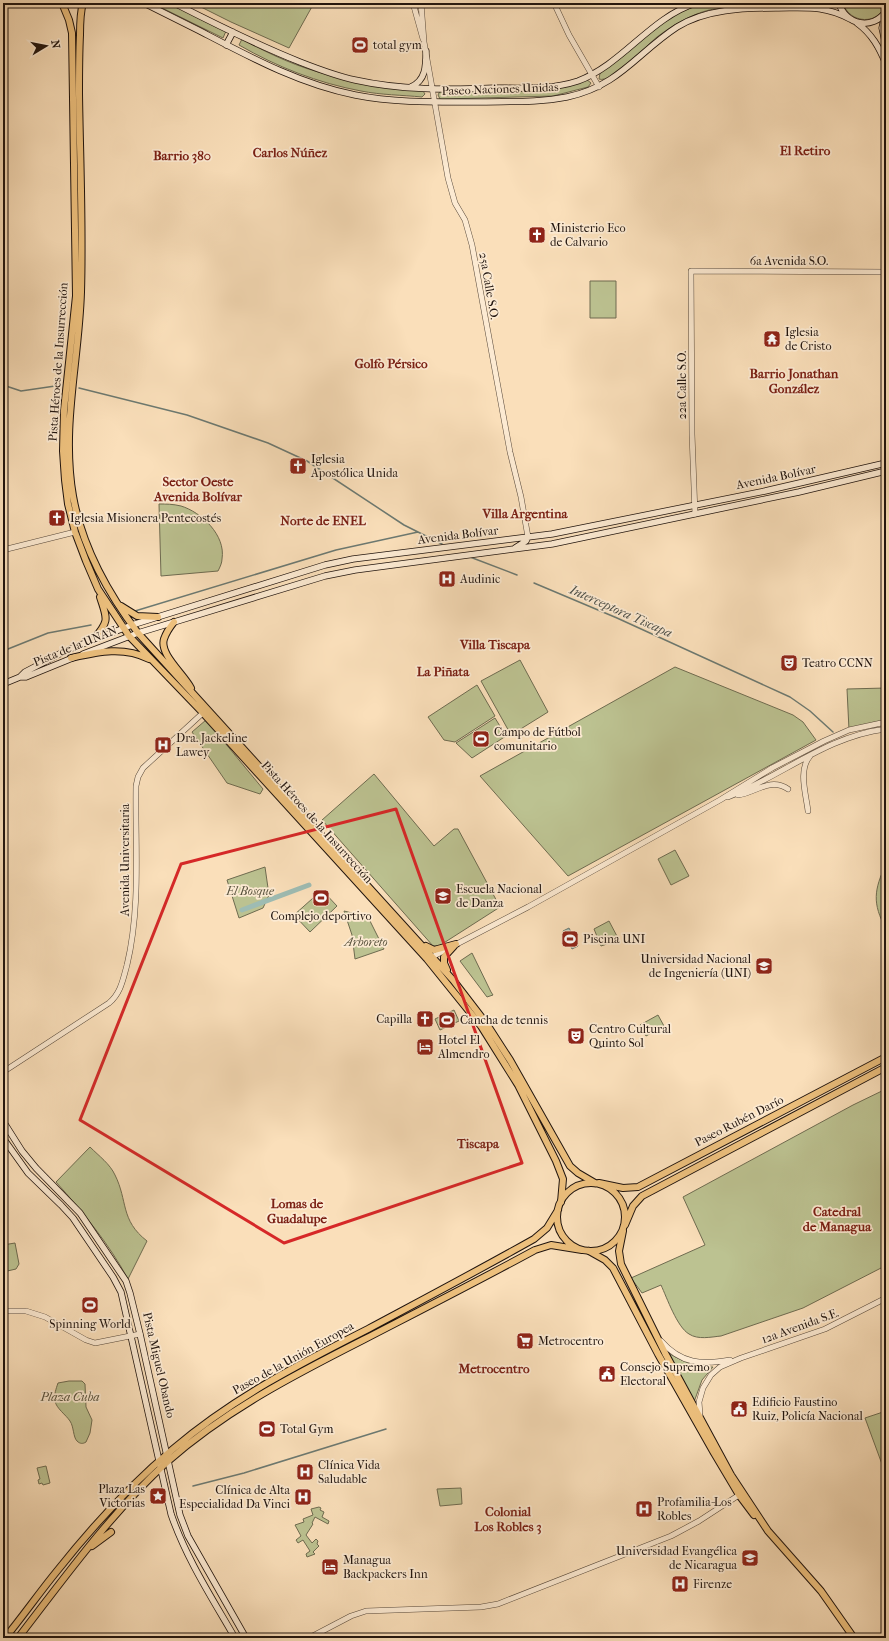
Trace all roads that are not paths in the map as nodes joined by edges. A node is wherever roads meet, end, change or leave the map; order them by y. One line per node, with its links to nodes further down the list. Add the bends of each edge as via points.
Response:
1 (62, 3): 30 (main road, Pista Héroes de la Insurrección, via 72,33 76,290 64,410 63,451 66,490)
2 (83, 3): 38 (main road, Pista Héroes de la Insurrección, via 80,16 79,72 81,293 69,417 69,453 73,496 82,530)
3 (144, 3): 15 (main road, Paseo Naciones Unidas)
4 (174, 3): 13 (main road, Paseo Naciones Unidas)
5 (414, 3): 14 (street, 25a Calle S.O.)
6 (421, 3): 14 (street, 25a Calle S.O.)
7 (554, 3): 19 (street)
8 (696, 3): 19 (main road, Paseo Naciones Unidas, via 669,16)
9 (839, 3): 11 (main road, via 844,14)
10 (885, 12): 12 (main road, via 874,22); 16 (main road, via 883,32)
11 (850, 19): 12 (main road, Paseo Naciones Unidas); 20 (main road, Paseo Naciones Unidas, via 822,8 749,8 715,12 678,27 623,72)
12 (857, 23): 18 (main road, Paseo Naciones Unidas, via 867,30 875,41)
13 (233, 32): 15 (main road); 21 (main road, Paseo Naciones Unidas, via 327,72 362,82)
14 (424, 42): 17 (street, 25a Calle S.O.)
15 (226, 45): 23 (main road, Paseo Naciones Unidas, via 318,85 369,97)
16 (886, 46)
17 (426, 51): 21 (main road, via 423,77); 22 (street, 25a Calle S.O.)
18 (886, 64)
19 (591, 74): 20 (street); 22 (main road, Paseo Naciones Unidas, via 567,84 544,87)
20 (599, 87): 23 (main road, Paseo Naciones Unidas, via 546,100)
21 (408, 88): 22 (main road, Paseo Naciones Unidas)
22 (433, 89): 23 (street, 25a Calle S.O.)
23 (435, 102): 31 (street, 25a Calle S.O., via 452,194 465,220 472,245)
24 (691, 272): 25 (street, 6a Avenida S.O.); 28 (street, 22a Calle S.O.)
25 (886, 272)
26 (886, 463): 28 (main road, Avenida Bolívar, via 765,491)
27 (886, 472): 29 (main road, Avenida Bolívar)
28 (695, 501): 29 (street, 22a Calle S.O.); 31 (main road, Avenida Bolívar, via 590,527)
29 (695, 514): 32 (main road, Avenida Bolívar)
30 (75, 532): 33 (street); 35 (main road, Pista Héroes de la Insurrección)
31 (528, 537): 32 (main road, via 530,542); 34 (main road); 36 (main road, Avenida Bolívar, via 353,559)
32 (544, 546): 34 (main road, Avenida Bolívar)
33 (3, 550)
34 (511, 550): 37 (main road, Avenida Bolívar, via 355,570)
35 (98, 589): 43 (main road, Pista Héroes de la Insurrección); 46 (main road, via 106,618)
36 (248, 589): 37 (main road, via 256,594); 39 (main road, via 245,597 233,601); 40 (main road, Avenida Bolívar)
37 (280, 590): 39 (main road, Avenida Bolívar)
38 (110, 594): 40 (main road, via 133,615); 42 (main road, Pista Héroes de la Insurrección)
39 (227, 607): 41 (main road, Avenida Bolívar)
40 (158, 617): 42 (main road, Avenida Bolívar)
41 (174, 622): 44 (main road, Avenida Bolívar); 51 (main road, via 163,640 163,646 166,655 186,679)
42 (132, 625): 43 (main road, Pista de la UNAN); 44 (main road, Pista Héroes de la Insurrección)
43 (124, 628): 45 (main road, Pista Héroes de la Insurrección); 46 (main road, Pista de la UNAN)
44 (138, 633): 45 (main road, Pista de la UNAN); 51 (main road, Pista Héroes de la Insurrección)
45 (129, 636): 47 (main road, Pista de la UNAN); 48 (main road, Pista Héroes de la Insurrección)
46 (94, 639): 49 (main road, Pista de la UNAN, via 24,672)
47 (71, 658): 48 (main road, via 114,651 136,653); 49 (main road, Pista de la UNAN, via 26,677)
48 (154, 662): 52 (main road, Pista Héroes de la Insurrección)
49 (20, 677): 50 (main road, Pista de la UNAN)
50 (3, 684)
51 (195, 696): 52 (main road, Pista Héroes de la Insurrección)
52 (205, 711): 63 (main road, Pista Héroes de la Insurrección); 65 (main road, Pista Héroes de la Insurrección); 69 (street, Avenida Universitaria, via 152,759 138,777 135,923 118,993 109,1003)
53 (886, 722): 55 (street, via 849,730)
54 (886, 728): 56 (street, via 850,737)
55 (815, 745): 57 (street); 58 (street, via 809,752)
56 (812, 753): 58 (street); 62 (street, via 805,764 804,773)
57 (778, 765): 58 (street); 61 (street)
58 (785, 767): 60 (street)
59 (788, 789): 60 (street, via 771,784)
60 (731, 796): 61 (street)
61 (720, 800): 64 (street)
62 (808, 810)
63 (415, 937): 64 (main road, via 430,949); 65 (main road, Pista Héroes de la Insurrección)
64 (456, 944): 65 (street); 66 (main road, via 443,960)
65 (430, 958): 66 (main road, Pista Héroes de la Insurrección); 73 (main road, Pista Héroes de la Insurrección, via 481,1026 518,1085 561,1173)
66 (453, 980): 72 (main road, Pista Héroes de la Insurrección, via 510,1060 570,1166)
67 (886, 1057): 72 (main road, Paseo Rubén Darío, via 644,1184 630,1188)
68 (886, 1067): 75 (main road, Paseo Rubén Darío, via 642,1196 633,1206)
69 (3, 1072)
70 (3, 1121): 80 (main road, Pista Miguel Obando, via 36,1168 80,1213 118,1269 130,1293)
71 (3, 1138): 81 (main road, Pista Miguel Obando, via 28,1173 73,1218 114,1277 121,1292)
72 (597, 1183): 73 (main road, via 584,1183 575,1187); 75 (main road, via 611,1189 621,1200 626,1214)
73 (561, 1202): 74 (main road)
74 (558, 1210): 76 (main road, via 557,1220 562,1234 570,1244); 79 (main road, Paseo de la Unión Europea, via 547,1228 534,1239)
75 (624, 1228): 76 (main road, via 616,1241 609,1246 596,1251); 82 (main road, via 619,1251 621,1264)
76 (586, 1250): 84 (main road, Paseo de la Unión Europea, via 558,1245 542,1247); 93 (main road, via 613,1268 658,1354)
77 (886, 1298): 85 (street, 12a Avenida S.E., via 825,1329)
78 (3, 1311): 81 (street, via 26,1310 95,1343)
79 (394, 1315): 83 (main road, Paseo de la Unión Europea); 84 (main road, via 385,1323 345,1344)
80 (140, 1334): 81 (street); 88 (main road, Pista Miguel Obando)
81 (132, 1336): 90 (main road, Pista Miguel Obando)
82 (657, 1337): 85 (street, 12a Avenida S.E., via 675,1353 696,1363 708,1364); 87 (main road)
83 (345, 1340): 86 (main road, via 343,1346 303,1368); 88 (main road, Paseo de la Unión Europea, via 233,1403)
84 (345, 1349): 86 (main road, Paseo de la Unión Europea)
85 (741, 1358): 87 (street, 12a Avenida S.E., via 720,1367 706,1382 699,1402)
86 (297, 1374): 89 (main road, Paseo de la Unión Europea, via 215,1424)
87 (701, 1418): 92 (main road)
88 (167, 1454): 89 (main road, Pista Miguel Obando); 90 (main road, Paseo de la Unión Europea)
89 (169, 1461): 91 (main road, Paseo de la Unión Europea); 100 (main road, Pista Miguel Obando, via 185,1528)
90 (160, 1462): 91 (main road, Pista Miguel Obando); 97 (main road, Paseo de la Unión Europea, via 85,1532)
91 (161, 1468): 96 (main road, Paseo de la Unión Europea, via 126,1502); 99 (main road, Pista Miguel Obando, via 177,1531)
92 (728, 1468): 93 (main road); 94 (main road)
93 (739, 1495): 94 (main road); 101 (street, via 671,1536 498,1604 481,1607 366,1611)
94 (759, 1518): 102 (main road, via 821,1591)
95 (111, 1532): 96 (main road)
96 (76, 1561): 98 (main road, Paseo de la Unión Europea)
97 (5, 1638)
98 (18, 1638)
99 (235, 1638)
100 (246, 1638)
101 (309, 1638)
102 (854, 1638)

